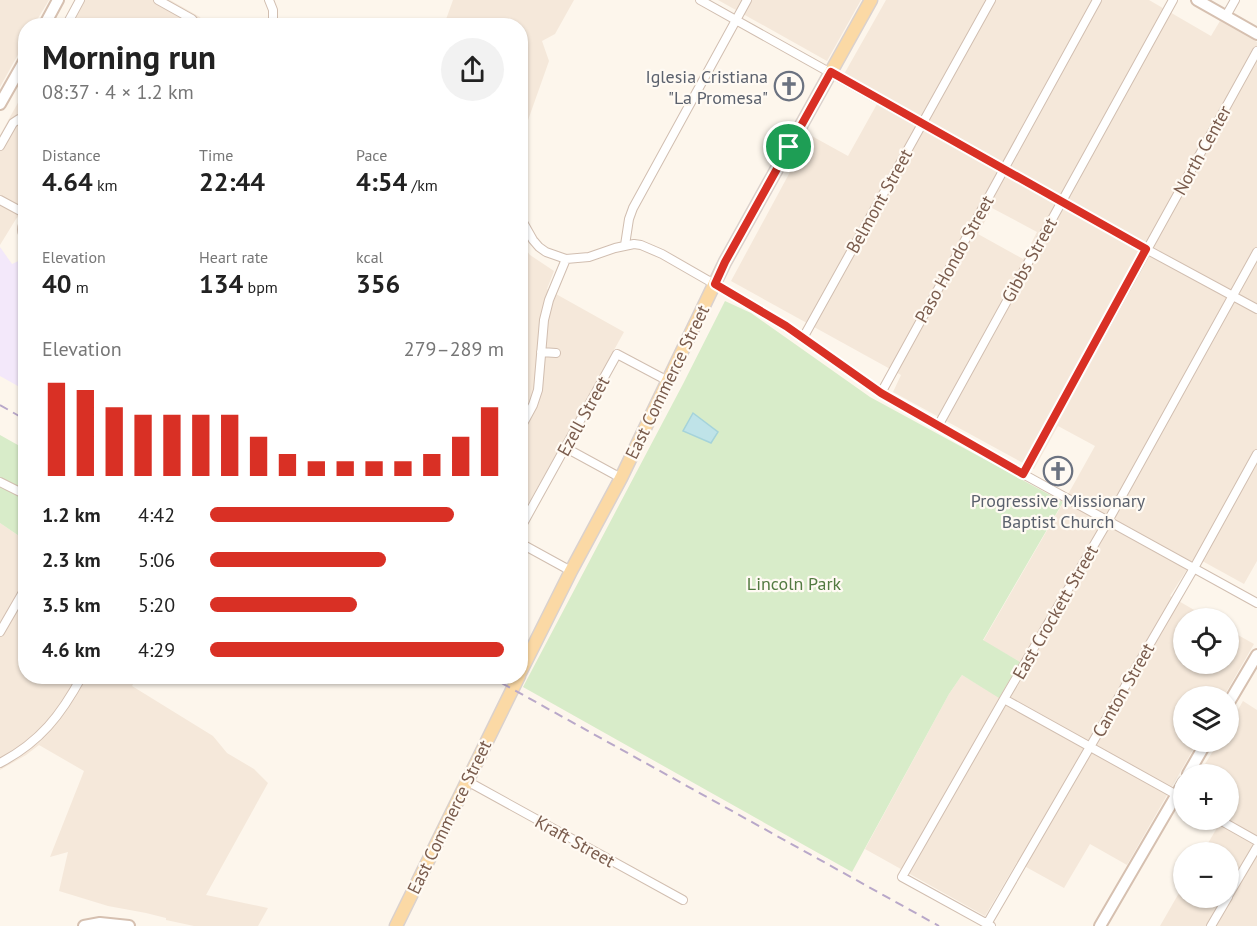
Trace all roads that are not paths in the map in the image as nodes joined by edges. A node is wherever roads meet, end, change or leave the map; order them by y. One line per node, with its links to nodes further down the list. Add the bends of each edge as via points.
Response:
1 (58, 0): 14 (main road)
2 (80, 0): 15 (street)
3 (158, 0): 16 (street)
4 (269, 0): 17 (street)
5 (700, 0): 18 (street)
6 (747, 0): 18 (street)
7 (871, 0): 22 (main road, East Commerce Street)
8 (991, 0): 25 (street, Belmont Street)
9 (1097, 0): 27 (street, Paso Hondo Street)
10 (1173, 0): 29 (street, Gibbs Street)
11 (1197, 0): 13 (main road)
12 (1235, 0): 13 (street)
13 (1226, 16): 19 (main road)
14 (48, 18)
15 (70, 18)
16 (190, 18)
17 (273, 18)
18 (737, 20): 22 (street); 32 (street, via 633,208)
19 (1257, 34)
20 (1257, 51): 33 (street, North Center)
21 (18, 72): 23 (main road)
22 (831, 72): 25 (street); 36 (main road, East Commerce Street)
23 (0, 104)
24 (18, 119): 26 (street)
25 (922, 124): 27 (street); 39 (street, Belmont Street)
26 (0, 146)
27 (1004, 170): 29 (street); 43 (street, Paso Hondo Street)
28 (0, 200): 30 (street)
29 (1061, 202): 33 (street); 45 (street, Gibbs Street)
30 (18, 210)
31 (528, 231): 35 (street, via 539,246)
32 (625, 245): 35 (street, via 589,257); 36 (street, via 651,248)
33 (1146, 249): 37 (street); 48 (street, North Center)
34 (1257, 252): 37 (street, East Crockett Street)
35 (566, 259): 40 (street, via 549,300)
36 (715, 284): 39 (street); 42 (main road, East Commerce Street)
37 (1233, 296): 38 (street); 53 (street, East Crockett Street)
38 (1257, 309)
39 (803, 338): 43 (street)
40 (541, 352): 41 (street); 44 (street, via 538,390)
41 (556, 353)
42 (668, 381): 46 (street, Ezell Street, via 617,354); 49 (main road, East Commerce Street)
43 (881, 393): 45 (street)
44 (528, 414)
45 (938, 426): 48 (street)
46 (566, 448): 49 (street); 52 (street, Ezell Street)
47 (1257, 454): 55 (street, Canton Street)
48 (1023, 474): 53 (street)
49 (621, 477): 56 (main road, East Commerce Street)
50 (0, 482): 51 (street)
51 (18, 491)
52 (528, 516)
53 (1108, 520): 55 (street); 65 (street, East Crockett Street)
54 (528, 547): 56 (street)
55 (1194, 568): 58 (street); 66 (street, Canton Street)
56 (571, 571): 61 (main road, East Commerce Street)
57 (18, 601): 59 (street)
58 (1257, 603)
59 (0, 632)
60 (1257, 655): 64 (main road)
61 (528, 659)
62 (77, 684): 67 (street, via 50,725)
63 (516, 684): 68 (main road, East Commerce Street)
64 (1239, 686)
65 (1004, 699): 66 (street); 77 (street, East Crockett Street, via 903,877)
66 (1089, 747): 69 (street); 77 (street, Canton Street)
67 (0, 763)
68 (467, 781): 75 (street, Kraft Street); 80 (main road, East Commerce Street)
69 (1173, 793)
70 (1173, 808): 81 (main road)
71 (1238, 830): 72 (street)
72 (1257, 841)
73 (1257, 847): 74 (street)
74 (1239, 877)
75 (683, 900)
76 (1221, 908): 82 (street)
77 (989, 925)
78 (84, 926): 79 (main road)
79 (129, 926)
80 (396, 926)
81 (1100, 926)
82 (1211, 926)

